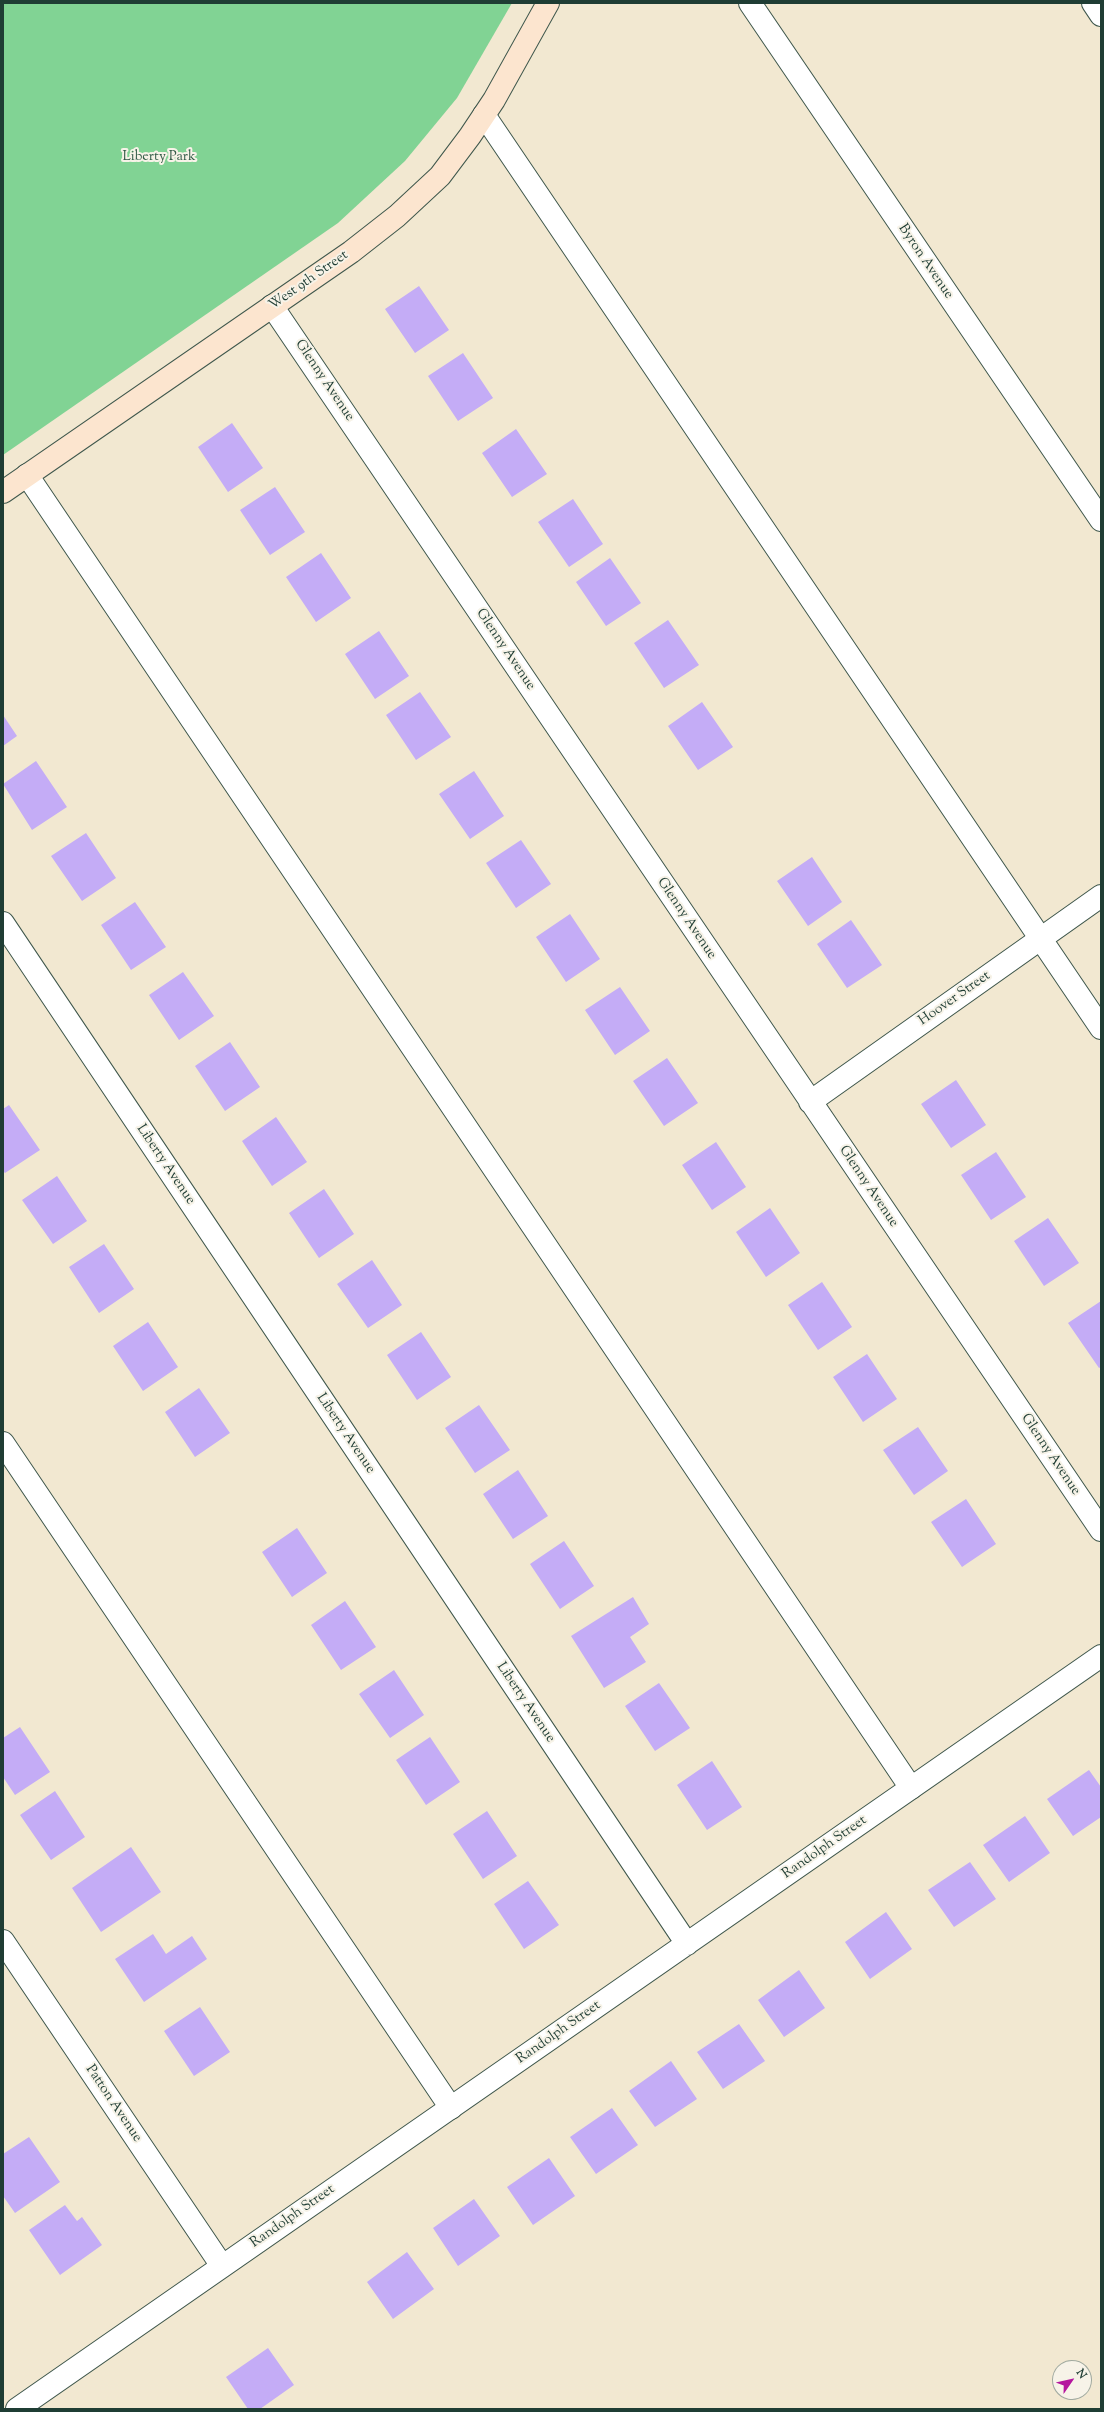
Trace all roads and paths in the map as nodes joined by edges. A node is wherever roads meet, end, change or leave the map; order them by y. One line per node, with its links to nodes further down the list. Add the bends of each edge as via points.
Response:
1 (548, 3): 5 (street, West 9th Street)
2 (750, 3): 9 (street, Byron Avenue)
3 (1093, 3): 4 (street)
4 (1101, 15)
5 (484, 116): 6 (street, West 9th Street, via 440,176 397,216); 12 (street)
6 (272, 306): 7 (street, West 9th Street); 14 (street, Glenny Avenue)
7 (27, 476): 8 (street, West 9th Street); 18 (street)
8 (3, 492)
9 (1101, 520)
10 (1101, 896): 12 (street, Hoover Street)
11 (3, 923): 20 (street, Liberty Avenue)
12 (1042, 937): 13 (street); 14 (street, Hoover Street)
13 (1101, 1028)
14 (810, 1102): 16 (street, Glenny Avenue)
15 (3, 1443): 21 (street)
16 (1101, 1530)
17 (1101, 1656): 18 (street, Randolph Street)
18 (911, 1788): 20 (street, Randolph Street)
19 (3, 1941): 22 (street, Patton Avenue)
20 (687, 1944): 21 (street, Randolph Street)
21 (451, 2108): 22 (street, Randolph Street)
22 (222, 2266): 23 (street, Randolph Street)
23 (17, 2409)

